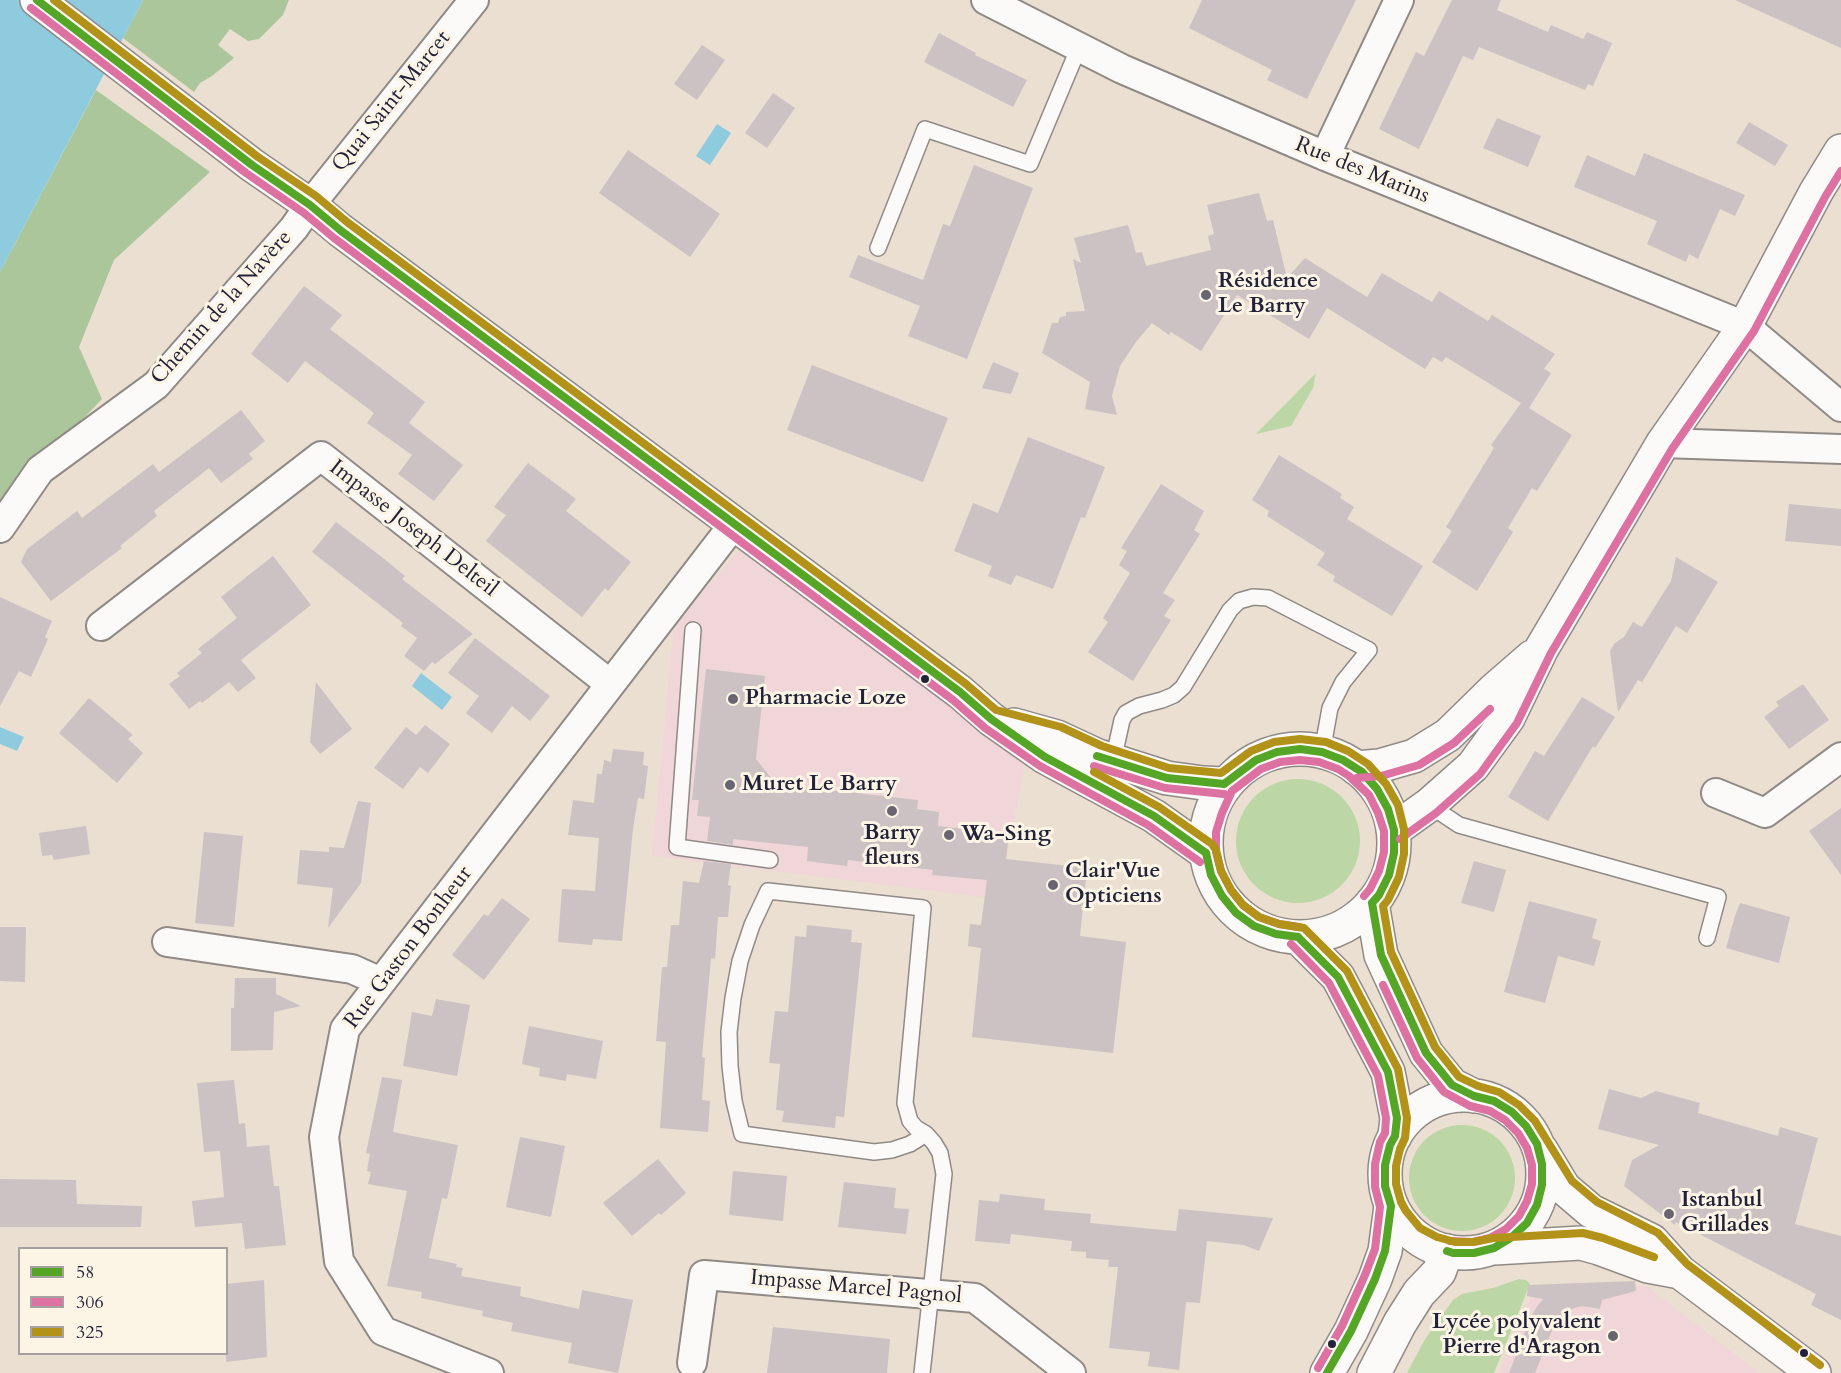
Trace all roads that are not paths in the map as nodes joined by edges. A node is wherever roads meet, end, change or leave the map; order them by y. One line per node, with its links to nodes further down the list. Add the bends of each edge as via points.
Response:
1 (37, 0): 8 (main road)
2 (474, 0): 8 (street, Quai Saint-Marcet)
3 (986, 0): 5 (street, Rue des Marins)
4 (1399, 0): 7 (street)
5 (1079, 47): 7 (street, Rue des Marins); 9 (lane, via 1030,164 925,129)
6 (1841, 151): 10 (main road)
7 (1324, 156): 10 (street, Rue des Marins)
8 (310, 205): 14 (main road); 15 (street, Chemin de la Navère, via 156,385 40,470)
9 (878, 248)
10 (1745, 326): 11 (street, Rue des Marins); 12 (main road)
11 (1841, 407)
12 (1663, 443): 13 (street); 18 (main road)
13 (1841, 449)
14 (734, 524): 19 (street, Rue Gaston Bonheur); 20 (main road)
15 (0, 528)
16 (101, 626): 19 (street, Impasse Joseph Delteil, via 321,456)
17 (693, 630): 30 (lane, via 677,847)
18 (1542, 648): 24 (main road, via 1448,735 1414,756); 27 (main road, via 1508,718 1473,766)
19 (610, 684): 35 (street, Rue Gaston Bonheur)
20 (991, 719): 23 (main road, via 1057,737); 29 (main road, via 1046,757 1154,816)
21 (1322, 752): 23 (lane, via 1330,708 1343,682 1369,650 1268,598 1253,597 1230,610 1183,687 1168,698 1126,712); 24 (main road); 25 (main road, via 1277,752 1256,760)
22 (1841, 757): 26 (street, via 1765,813)
23 (1113, 760): 25 (main road, via 1167,778)
24 (1356, 768): 28 (main road, via 1377,789)
25 (1224, 784): 29 (main road, via 1206,831)
26 (1716, 793)
27 (1429, 806): 28 (main road); 33 (lane, via 1460,825 1718,897)
28 (1394, 830): 31 (main road, via 1389,875)
29 (1206, 853): 32 (main road, via 1221,896 1236,913 1254,926)
30 (770, 860)
31 (1372, 903): 32 (main road, via 1344,926 1316,936); 36 (main road, via 1381,956 1426,1053 1452,1085)
32 (1298, 937): 38 (main road, via 1338,976 1388,1072 1397,1118)
33 (1707, 938)
34 (167, 942): 35 (street, via 352,969)
35 (381, 981): 46 (street, Rue Gaston Bonheur, via 345,1029 324,1137 339,1261 383,1331)
36 (1474, 1096): 38 (main road, via 1453,1096 1433,1102 1415,1112); 39 (main road, via 1494,1101 1512,1112 1527,1126)
37 (926, 1134): 37 (lane, via 910,1121 905,1103 923,908 768,891 743,952 729,1032 734,1101 742,1134 874,1152 910,1144); 44 (lane, via 940,1153 944,1174)
38 (1395, 1136): 40 (main road, via 1385,1165 1385,1186)
39 (1537, 1144): 41 (main road, via 1542,1185 1537,1205 1527,1223); 43 (main road, via 1564,1188 1591,1211 1652,1241)
40 (1391, 1206): 42 (main road, via 1413,1236); 49 (main road, via 1385,1251 1376,1280)
41 (1494, 1248): 42 (main road, via 1474,1253); 43 (main road, via 1581,1244)
42 (1447, 1251): 50 (main road, via 1438,1272 1400,1323)
43 (1680, 1272): 51 (main road)
44 (930, 1294): 45 (street, Impasse Marcel Pagnol, via 704,1275); 47 (lane); 48 (street, Impasse Marcel Pagnol, via 975,1298)
45 (692, 1363)
46 (489, 1373)
47 (922, 1373)
48 (1071, 1373)
49 (1327, 1373)
50 (1374, 1373)
51 (1814, 1373)

